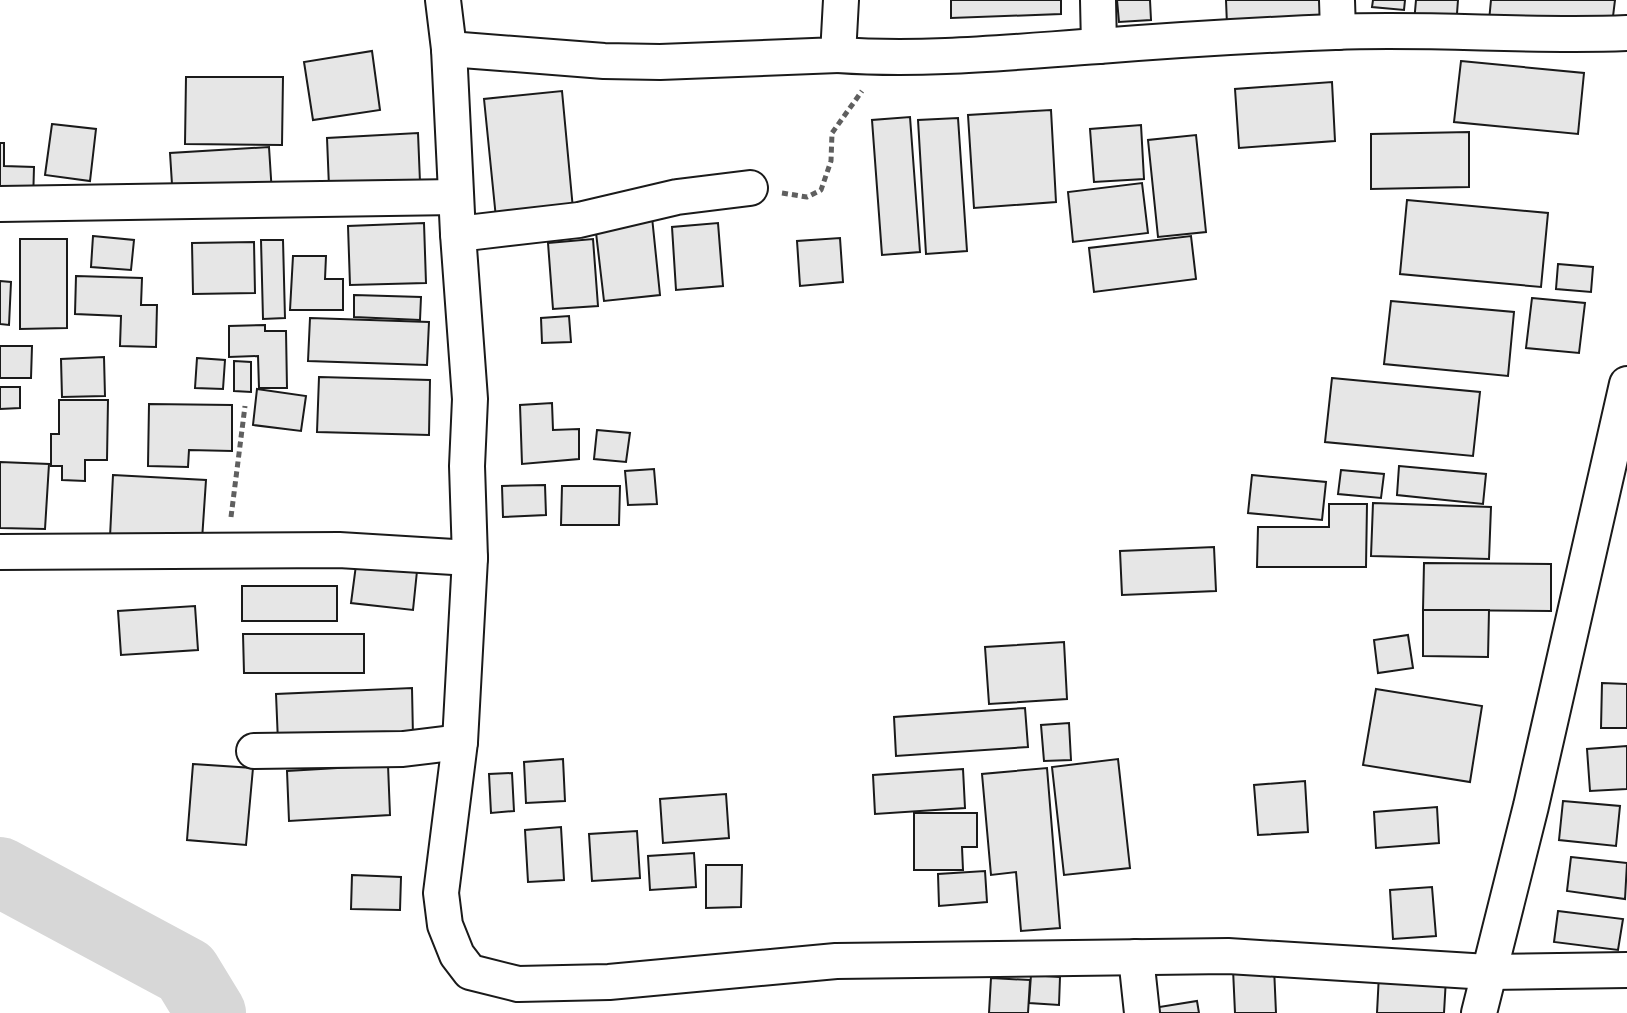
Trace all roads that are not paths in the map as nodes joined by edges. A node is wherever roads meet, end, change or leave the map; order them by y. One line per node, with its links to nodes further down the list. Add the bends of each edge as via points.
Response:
1 (443, 0): 7 (street)
2 (841, 0): 8 (street)
3 (1098, 0): 6 (street)
4 (1337, 16): 5 (street, via 1575,35); 6 (street)
5 (1627, 33)
6 (1099, 46): 8 (street, via 980,56)
7 (449, 49): 8 (street, via 660,62); 10 (street)
8 (838, 55)
9 (750, 188): 12 (street, via 677,197 579,220)
10 (456, 197): 11 (street); 12 (street)
11 (0, 204)
12 (458, 234): 15 (street, via 470,399)
13 (1627, 384): 20 (street)
14 (0, 552): 15 (street, via 339,550)
15 (470, 558): 16 (street)
16 (460, 742): 17 (street, via 403,749); 18 (street, via 441,893 445,925 470,972 518,984 836,961)
17 (254, 751)
18 (1136, 957): 20 (street, via 1228,956); 21 (street)
19 (1627, 970): 20 (street)
20 (1488, 972): 22 (street)
21 (1142, 1013)
22 (1479, 1013)

